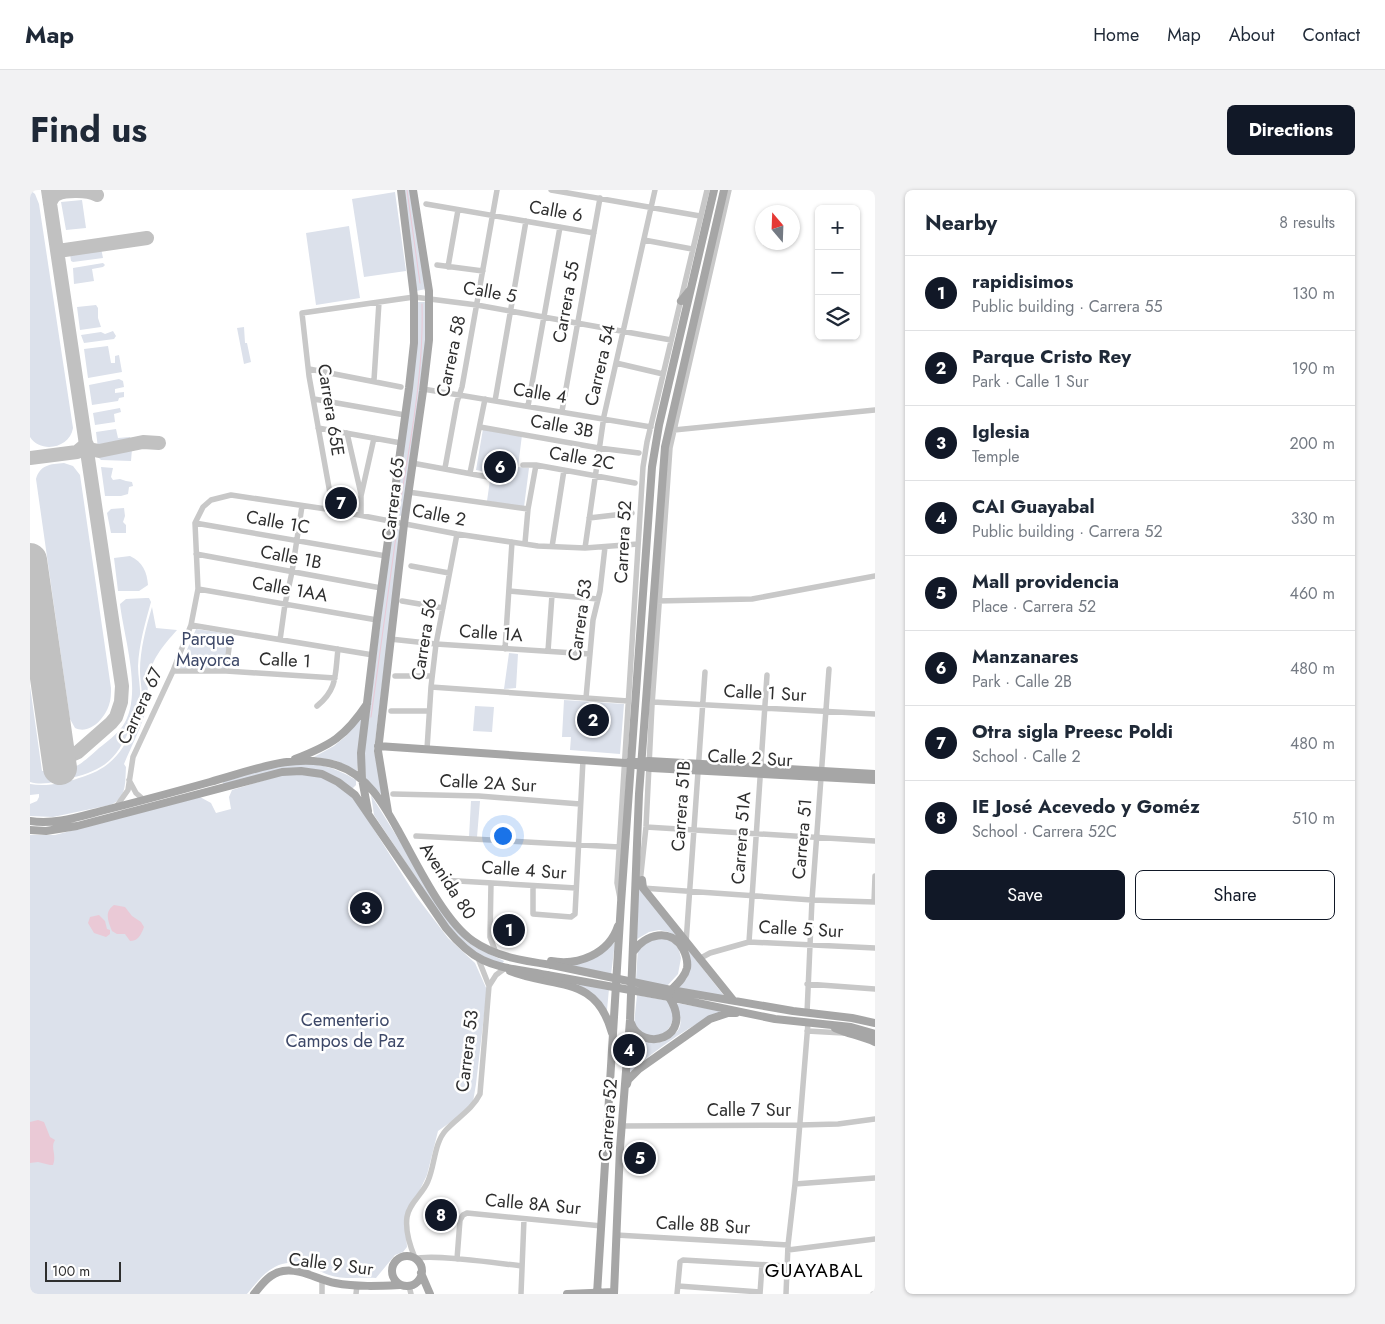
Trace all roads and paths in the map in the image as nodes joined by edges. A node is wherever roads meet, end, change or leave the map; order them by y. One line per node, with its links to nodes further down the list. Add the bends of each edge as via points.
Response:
1 (401, 190): 27 (main road, Carrera 65)
2 (413, 190): 28 (main road, Carrera 65)
3 (498, 190): 15 (street, Carrera 58)
4 (551, 190): 10 (street)
5 (655, 190): 13 (street, Carrera 54)
6 (707, 190): 16 (street, Carrera 52)
7 (714, 190): 26 (main road, Carrera 52)
8 (724, 190): 20 (main road, Carrera 52)
9 (729, 190): 20 (street, Carrera 52)
10 (562, 191): 11 (street)
11 (600, 198): 13 (street); 19 (street, Carrera 55)
12 (426, 204): 14 (street, Calle 6)
13 (652, 208): 16 (street); 21 (street, Carrera 54)
14 (458, 210): 15 (street, Calle 6); 24 (street)
15 (493, 216): 17 (street, Calle 6); 25 (street, Carrera 58)
16 (700, 216): 22 (street, Carrera 52)
17 (526, 222): 18 (street, Calle 6); 32 (street)
18 (560, 227): 19 (street, Calle 6); 34 (street)
19 (594, 233): 35 (street, Carrera 55)
20 (716, 233): 56 (street, Carrera 52); 79 (main road, Carrera 52, via 668,429)
21 (644, 240): 22 (street); 36 (street, Carrera 54)
22 (692, 249): 29 (street, Carrera 52)
23 (437, 265): 24 (street)
24 (448, 267): 25 (street)
25 (483, 271): 31 (street, Carrera 58)
26 (691, 288): 29 (main road); 76 (main road, Carrera 52, via 655,444)
27 (414, 297): 28 (street, Calle 5); 30 (street, Calle 5); 51 (main road, Carrera 65, via 414,343)
28 (429, 298): 31 (street, Calle 5); 43 (main road, Carrera 65, via 429,340)
29 (681, 301): 37 (street, Carrera 52)
30 (379, 302): 33 (street, Calle 5); 41 (street)
31 (477, 305): 32 (street, Calle 5); 44 (street, Carrera 58)
32 (511, 311): 34 (street, Calle 5); 47 (street)
33 (302, 313): 39 (street, Carrera 65E)
34 (544, 318): 35 (street, Calle 5); 48 (street)
35 (578, 323): 36 (street, Calle 5); 50 (street, Carrera 55)
36 (623, 331): 37 (street, Calle 5); 38 (street, Carrera 54)
37 (671, 340): 40 (street, Carrera 52)
38 (616, 363): 40 (street); 52 (street, Carrera 54)
39 (309, 369): 41 (street); 45 (street, Carrera 65E)
40 (663, 374): 54 (street, Carrera 52)
41 (374, 380): 42 (street)
42 (401, 386)
43 (423, 389): 44 (street, Calle 4); 62 (main road, Carrera 65)
44 (460, 395): 46 (street, Calle 4); 65 (street, Carrera 58)
45 (314, 399): 51 (street); 55 (street, Carrera 65E)
46 (485, 400): 47 (street, Calle 4); 53 (street)
47 (495, 400): 48 (street, Calle 4)
48 (528, 406): 50 (street, Calle 4)
49 (875, 410): 56 (street)
50 (562, 411): 52 (street, Calle 4)
51 (405, 415): 59 (main road, Carrera 65)
52 (604, 419): 54 (street, Calle 4); 60 (street, Carrera 54)
53 (480, 427): 60 (street, Calle 3B); 67 (street)
54 (651, 427): 73 (street, Carrera 52, via 643,466)
55 (318, 428): 57 (street); 78 (street, Carrera 65E)
56 (674, 430): 79 (street, Carrera 52)
57 (347, 433): 58 (street); 72 (street)
58 (374, 438): 59 (street); 72 (street)
59 (401, 443): 83 (main road, Carrera 65)
60 (599, 448): 61 (street, Calle 3B); 68 (street, Carrera 54)
61 (639, 452)
62 (412, 463): 65 (street); 71 (main road, Carrera 65)
63 (523, 465): 64 (street, Calle 2C)
64 (536, 465): 66 (street, Calle 2C); 77 (street)
65 (445, 468): 67 (street)
66 (564, 470): 68 (street, Calle 2C); 91 (street)
67 (470, 473): 69 (street)
68 (595, 476): 70 (street, Calle 2C); 82 (street, Carrera 54)
69 (488, 477)
70 (635, 483)
71 (408, 492): 77 (street); 85 (main road, Carrera 65)
72 (361, 496): 81 (street)
73 (641, 499): 76 (main road); 90 (street, Carrera 52)
74 (206, 502): 75 (street, Calle 2, via 231,495); 84 (street, Carrera 67)
75 (302, 506): 78 (street, Calle 2); 87 (street)
76 (650, 507): 111 (main road, Carrera 52)
77 (528, 509): 89 (street)
78 (333, 510): 81 (street, Calle 2)
79 (662, 512): 106 (main road, Carrera 52)
80 (632, 513): 82 (street)
81 (361, 515): 83 (street, Calle 2)
82 (589, 518): 93 (street, Carrera 54)
83 (391, 521): 85 (street, Calle 2); 95 (main road, Carrera 65)
84 (195, 523): 87 (street, Calle 1C); 94 (street, Carrera 67)
85 (404, 524): 86 (street, Calle 2); 113 (main road, Carrera 65)
86 (457, 534): 88 (street, Calle 2); 98 (street, Carrera 56)
87 (296, 540): 95 (street, Calle 1C); 97 (street)
88 (512, 542): 89 (street, Calle 2); 102 (street)
89 (525, 543): 91 (street, Calle 2)
90 (638, 544): 92 (street, Calle 2); 111 (street, Carrera 52)
91 (552, 547): 93 (street, Calle 2)
92 (605, 547): 93 (street, Calle 2); 104 (street, Carrera 53)
93 (585, 548)
94 (196, 554): 97 (street, Calle 1B); 101 (street, Carrera 67)
95 (386, 556): 100 (main road, Carrera 65)
96 (410, 566): 98 (street)
97 (292, 572): 100 (street, Calle 1B); 107 (street)
98 (450, 573): 108 (street, Carrera 56)
99 (875, 576): 106 (street, via 752,598)
100 (381, 588): 109 (main road, Carrera 65)
101 (198, 589): 107 (street, Calle 1AA); 110 (street, Carrera 67)
102 (509, 591): 103 (street); 117 (street)
103 (552, 595): 104 (street); 118 (street)
104 (598, 599): 119 (street, Carrera 53)
105 (402, 601): 108 (street)
106 (657, 601): 121 (main road, Carrera 52)
107 (285, 604): 109 (street, Calle 1AA); 114 (street)
108 (443, 608): 115 (street, Carrera 56)
109 (377, 620): 120 (main road, Carrera 65)
110 (191, 625): 112 (street); 123 (street, Carrera 67)
111 (637, 632): 132 (street, Carrera 52); 146 (main road, Carrera 52)
112 (231, 633): 114 (street); 124 (street)
113 (390, 639): 115 (street, Calle 1A); 142 (main road, Carrera 65)
114 (280, 640): 116 (street)
115 (436, 644): 117 (street, Calle 1A); 127 (street, Carrera 56)
116 (338, 649): 120 (street); 129 (street)
117 (505, 649): 118 (street, Calle 1A)
118 (548, 651): 119 (street, Calle 1A)
119 (590, 654): 131 (street, Carrera 53)
120 (373, 655): 133 (main road, Carrera 65)
121 (652, 658): 134 (street, Carrera 52); 147 (main road, Carrera 52)
122 (829, 669): 140 (street, Carrera 51)
123 (173, 671): 124 (street, Calle 1); 153 (street, Carrera 67, via 133,757)
124 (226, 671): 129 (street, Calle 1)
125 (705, 672): 135 (street, Carrera 51B)
126 (395, 676): 127 (street)
127 (432, 676): 130 (street, Carrera 56)
128 (767, 676): 137 (street, Carrera 51A)
129 (335, 678): 136 (street, via 330,694)
130 (431, 687): 131 (street); 139 (street, Carrera 56)
131 (586, 698): 132 (street)
132 (628, 701): 146 (street, Carrera 52)
133 (368, 702): 145 (main road, via 341,736); 152 (main road, Carrera 65)
134 (652, 702): 135 (street, Calle 1 Sur); 147 (street, Carrera 52)
135 (703, 704): 137 (street, Calle 1 Sur); 148 (street, Carrera 51B)
136 (317, 706)
137 (765, 708): 140 (street, Calle 1 Sur); 149 (street, Carrera 51A)
138 (391, 711): 139 (street)
139 (429, 711): 143 (street, Carrera 56)
140 (826, 711): 141 (street, Calle 1 Sur); 150 (street, Carrera 51)
141 (875, 714)
142 (378, 746): 143 (main road, Calle 2 Sur); 161 (main road, Carrera 65, via 378,763)
143 (427, 749): 144 (main road, Calle 2 Sur)
144 (583, 760): 146 (main road, Calle 2 Sur); 158 (street)
145 (288, 762): 152 (main road, Avenida 80, via 322,762); 157 (main road, Avenida 80)
146 (630, 763): 147 (main road, Calle 2 Sur); 162 (main road, Carrera 52); 163 (street, Carrera 52)
147 (645, 764): 148 (main road, Calle 2 Sur); 165 (street, Carrera 52); 177 (main road, Carrera 52)
148 (699, 767): 149 (main road, Calle 2 Sur); 167 (street, Carrera 51B)
149 (760, 771): 150 (main road, Calle 2 Sur); 168 (street, Carrera 51A)
150 (822, 774): 151 (main road, Calle 2 Sur); 154 (main road, Calle 2 Sur); 170 (street, Carrera 51)
151 (875, 774)
152 (359, 777): 155 (main road, via 359,785); 160 (main road, Carrera 65); 161 (main road, Avenida 80)
153 (129, 779): 157 (street); 159 (street, Carrera 67, via 126,796)
154 (875, 780)
155 (351, 792): 160 (main road, Avenida 80); 166 (main road, Avenida 80, via 322,774 282,772 76,826)
156 (393, 794): 158 (street, Calle 2A Sur, via 479,796)
157 (144, 800): 159 (main road, Avenida 80)
158 (580, 804): 172 (street)
159 (116, 807): 164 (main road, Avenida 80, via 66,820)
160 (368, 811): 192 (main road, Avenida 80, via 446,928)
161 (388, 812): 191 (main road, Avenida 80, via 459,930 484,948)
162 (629, 815): 163 (main road); 184 (main road, Carrera 52)
163 (621, 820): 173 (street, Carrera 52)
164 (30, 821)
165 (646, 827): 167 (street); 177 (street, Carrera 52)
166 (30, 830)
167 (694, 830): 168 (street); 180 (street, Carrera 51B)
168 (756, 834): 170 (street); 181 (street, Carrera 51A)
169 (416, 836): 172 (street)
170 (818, 838): 171 (street); 182 (street, Carrera 51)
171 (875, 841)
172 (578, 845): 173 (street); 179 (street)
173 (619, 847): 184 (street, Carrera 52, via 617,886)
174 (875, 876): 183 (street)
175 (440, 880): 176 (street, Calle 4 Sur)
176 (491, 883): 178 (street, Calle 4 Sur); 191 (street, via 490,937)
177 (640, 885): 180 (street); 187 (main road); 190 (main road, Carrera 52)
178 (533, 886): 179 (street, Calle 4 Sur); 179 (street, via 532,911 536,915 570,917 575,914)
179 (576, 888)
180 (690, 891): 181 (street); 187 (street, Carrera 51B)
181 (752, 895): 182 (street); 186 (street, Carrera 51A)
182 (812, 900): 183 (street); 188 (street, Carrera 51)
183 (874, 902)
184 (621, 903): 185 (main road, Carrera 52)
185 (620, 919): 191 (main road, via 616,934 606,946 575,962 558,963); 209 (main road, Carrera 52)
186 (750, 942): 188 (street, Calle 5 Sur); 193 (street, Calle 5 Sur)
187 (686, 943): 193 (main road)
188 (809, 944): 189 (street, Calle 5 Sur); 195 (street, Carrera 51)
189 (875, 948)
190 (632, 953): 198 (main road, via 638,944 654,935 669,936 681,945 687,968); 202 (main road, Carrera 52)
191 (500, 954): 198 (main road, Avenida 80, bridge)
192 (478, 958): 194 (main road, Avenida 80); 196 (street, Carrera 53)
193 (699, 959): 199 (main road)
194 (504, 968): 196 (street); 198 (main road, Avenida 80, bridge); 209 (main road, via 520,975 569,985 591,996 604,1012)
195 (807, 984): 197 (street); 200 (street, Carrera 51)
196 (489, 986): 221 (street, Carrera 53, via 480,1094 470,1110 445,1131 428,1182 410,1206 406,1223)
197 (875, 989)
198 (670, 993): 199 (main road, Avenida 80); 201 (main road, Avenida 80); 202 (main road, via 677,1019 668,1035 655,1039 641,1035)
199 (733, 1000): 200 (main road, Avenida 80)
200 (807, 1013): 203 (main road, Avenida 80)
201 (749, 1014): 205 (main road, Avenida 80); 210 (main road, via 728,1014 710,1019 639,1069 628,1080)
202 (630, 1020): 210 (main road, Carrera 52)
203 (872, 1021)
204 (830, 1025): 205 (main road, Avenida 80); 206 (main road); 207 (main road, Avenida 80)
205 (808, 1027): 206 (street); 212 (street)
206 (847, 1034): 208 (main road)
207 (875, 1034)
208 (875, 1042)
209 (614, 1043): 217 (main road, Carrera 52)
210 (624, 1090): 213 (main road, Carrera 52)
211 (875, 1119): 212 (street, Calle 7 Sur)
212 (800, 1125): 213 (street, Calle 7 Sur); 215 (street)
213 (622, 1126): 218 (main road, Carrera 52)
214 (875, 1178): 215 (street)
215 (795, 1184): 220 (street)
216 (524, 1219): 217 (street, Calle 8A Sur); 222 (street, Calle 8A Sur, via 462,1215); 224 (street)
217 (602, 1226): 235 (main road, Carrera 52)
218 (616, 1235): 220 (street, Calle 8B Sur); 236 (main road, Carrera 52)
219 (875, 1239): 220 (street)
220 (788, 1248): 225 (street)
221 (413, 1258): 222 (street); 226 (main road, via 398,1259); 227 (main road, via 421,1266)
222 (457, 1259): 224 (street)
223 (762, 1265): 225 (street); 231 (street, via 681,1260); 237 (street)
224 (522, 1266): 240 (street)
225 (787, 1266): 243 (street)
226 (392, 1272): 229 (main road, Calle 9 Sur); 230 (main road)
227 (422, 1273): 232 (main road); 234 (main road)
228 (322, 1279): 233 (main road, Calle 9 Sur); 238 (main road, Calle 9 Sur, via 286,1270 268,1278); 239 (street)
229 (382, 1285): 230 (main road, Calle 9 Sur); 233 (main road, Calle 9 Sur)
230 (400, 1285): 232 (main road)
231 (678, 1286): 237 (street); 242 (street)
232 (411, 1288): 234 (main road)
233 (357, 1290)
234 (429, 1292)
235 (597, 1293): 236 (main road); 241 (main road)
236 (614, 1293)
237 (760, 1293)
238 (254, 1294)
239 (322, 1294)
240 (521, 1294)
241 (567, 1294)
242 (677, 1294)
243 (786, 1294)

